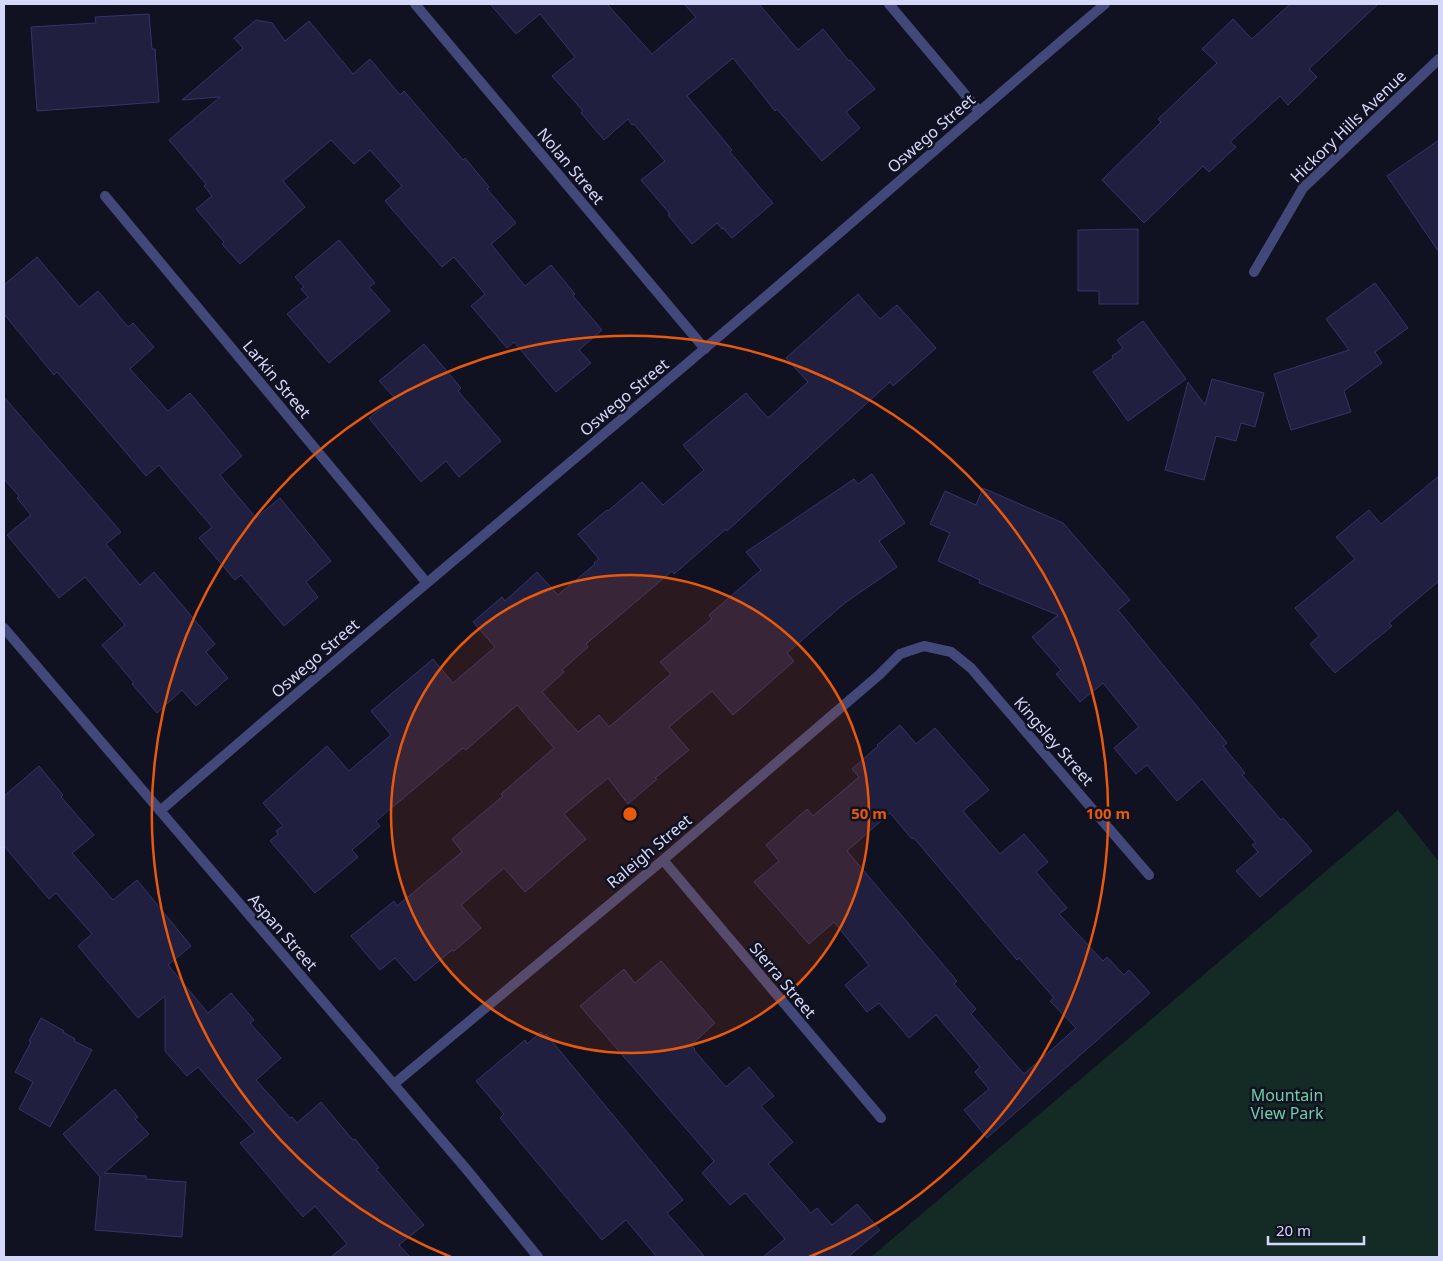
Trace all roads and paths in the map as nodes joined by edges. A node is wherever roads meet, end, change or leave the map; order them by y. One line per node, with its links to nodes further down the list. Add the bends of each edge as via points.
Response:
1 (415, 4): 8 (street, Nolan Street)
2 (889, 4): 5 (street)
3 (1106, 4): 5 (street, Oswego Street)
4 (1439, 59): 7 (street, Hickory Hills Avenue, via 1304,188)
5 (979, 111): 8 (street, Oswego Street)
6 (105, 196): 9 (street, Larkin Street)
7 (1254, 272)
8 (705, 348): 9 (street, Oswego Street)
9 (426, 582): 12 (street, Oswego Street)
10 (4, 628): 12 (street, Aspan Street)
11 (924, 646): 13 (street, Raleigh Street, via 900,654); 14 (street, Kingsley Street, via 951,652 972,668)
12 (160, 811): 15 (street, Aspan Street)
13 (662, 860): 15 (street, Raleigh Street); 16 (street, Sierra Street)
14 (1149, 875)
15 (394, 1084): 17 (street, Aspan Street)
16 (881, 1118)
17 (536, 1257)

